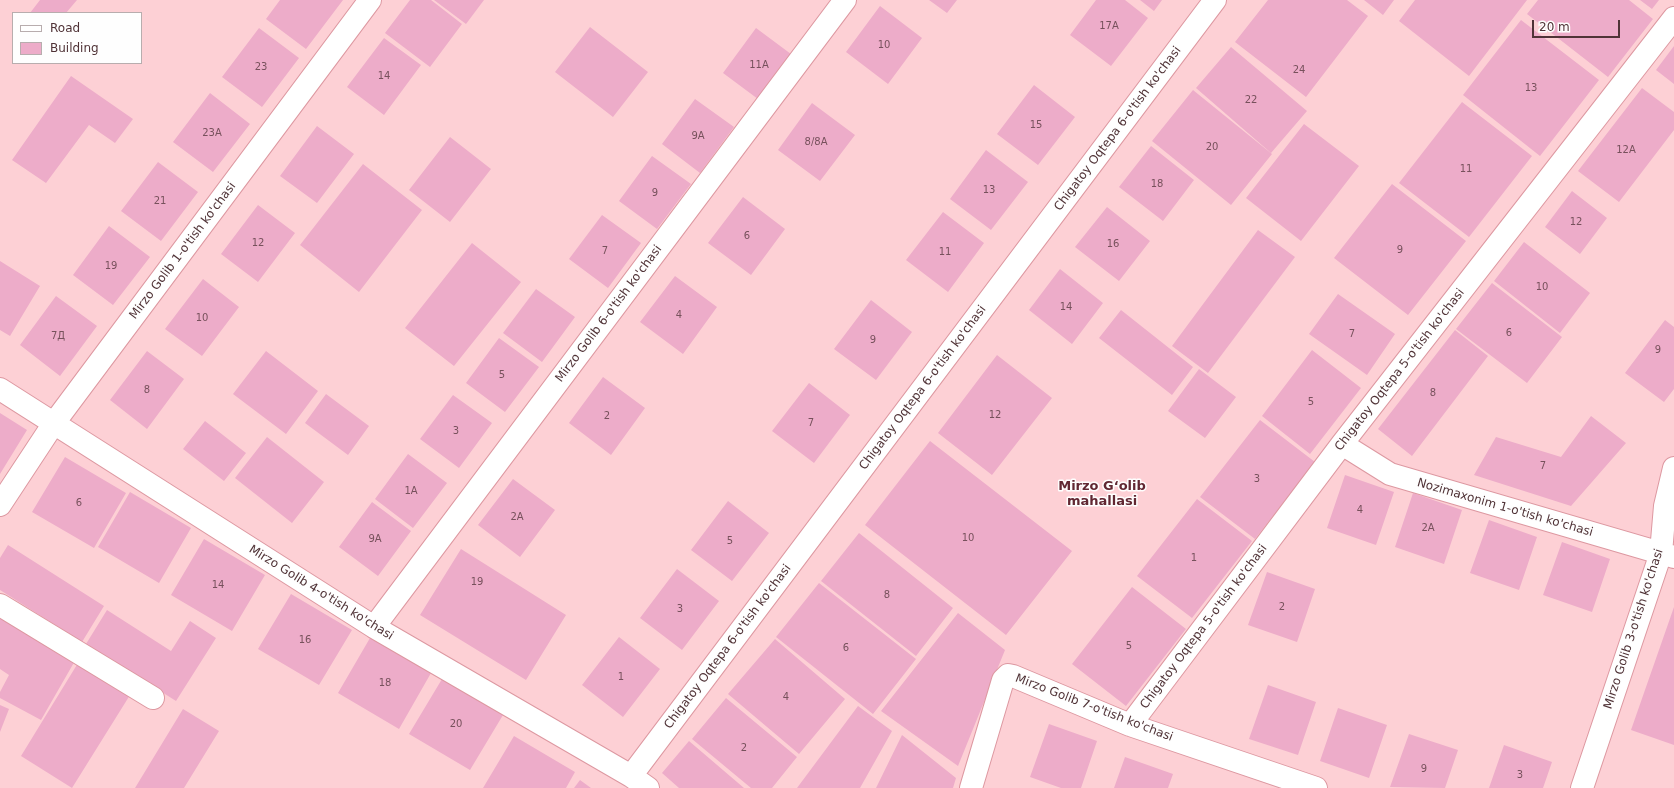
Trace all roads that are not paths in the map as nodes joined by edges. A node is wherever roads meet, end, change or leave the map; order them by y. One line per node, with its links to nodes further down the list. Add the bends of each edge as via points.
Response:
1 (370, 0): 6 (street, Mirzo Golib 1-o'tish ko'chasi)
2 (845, 0): 12 (street, Mirzo Golib 6-o'tish ko'chasi)
3 (1215, 0): 15 (street, Chigatoy Oqtepa 6-o'tish ko'chasi)
4 (1674, 18): 7 (street, Chigatoy Oqtepa 5-o'tish ko'chasi)
5 (0, 389): 6 (street, Mirzo Golib 4-o'tish ko'chasi)
6 (54, 423): 9 (street, Mirzo Golib 1-o'tish ko'chasi); 12 (street, Mirzo Golib 4-o'tish ko'chasi)
7 (1342, 444): 10 (street, Nozimaxonim 1-o'tish ko'chasi, via 1390,474); 14 (street, Chigatoy Oqtepa 5-o'tish ko'chasi)
8 (1674, 468): 10 (street, Mirzo Golib 3-o'tish ko'chasi, via 1665,506)
9 (0, 505)
10 (1667, 555): 18 (street, Mirzo Golib 3-o'tish ko'chasi)
11 (0, 605): 13 (street)
12 (374, 627): 15 (street, Mirzo Golib 4-o'tish ko'chasi)
13 (153, 698)
14 (1130, 725): 16 (street, Mirzo Golib 7-o'tish ko'chasi, via 1008,675 1003,680); 17 (street, Mirzo Golib 7-o'tish ko'chasi)
15 (639, 782)
16 (971, 788)
17 (1316, 788)
18 (1582, 788)

